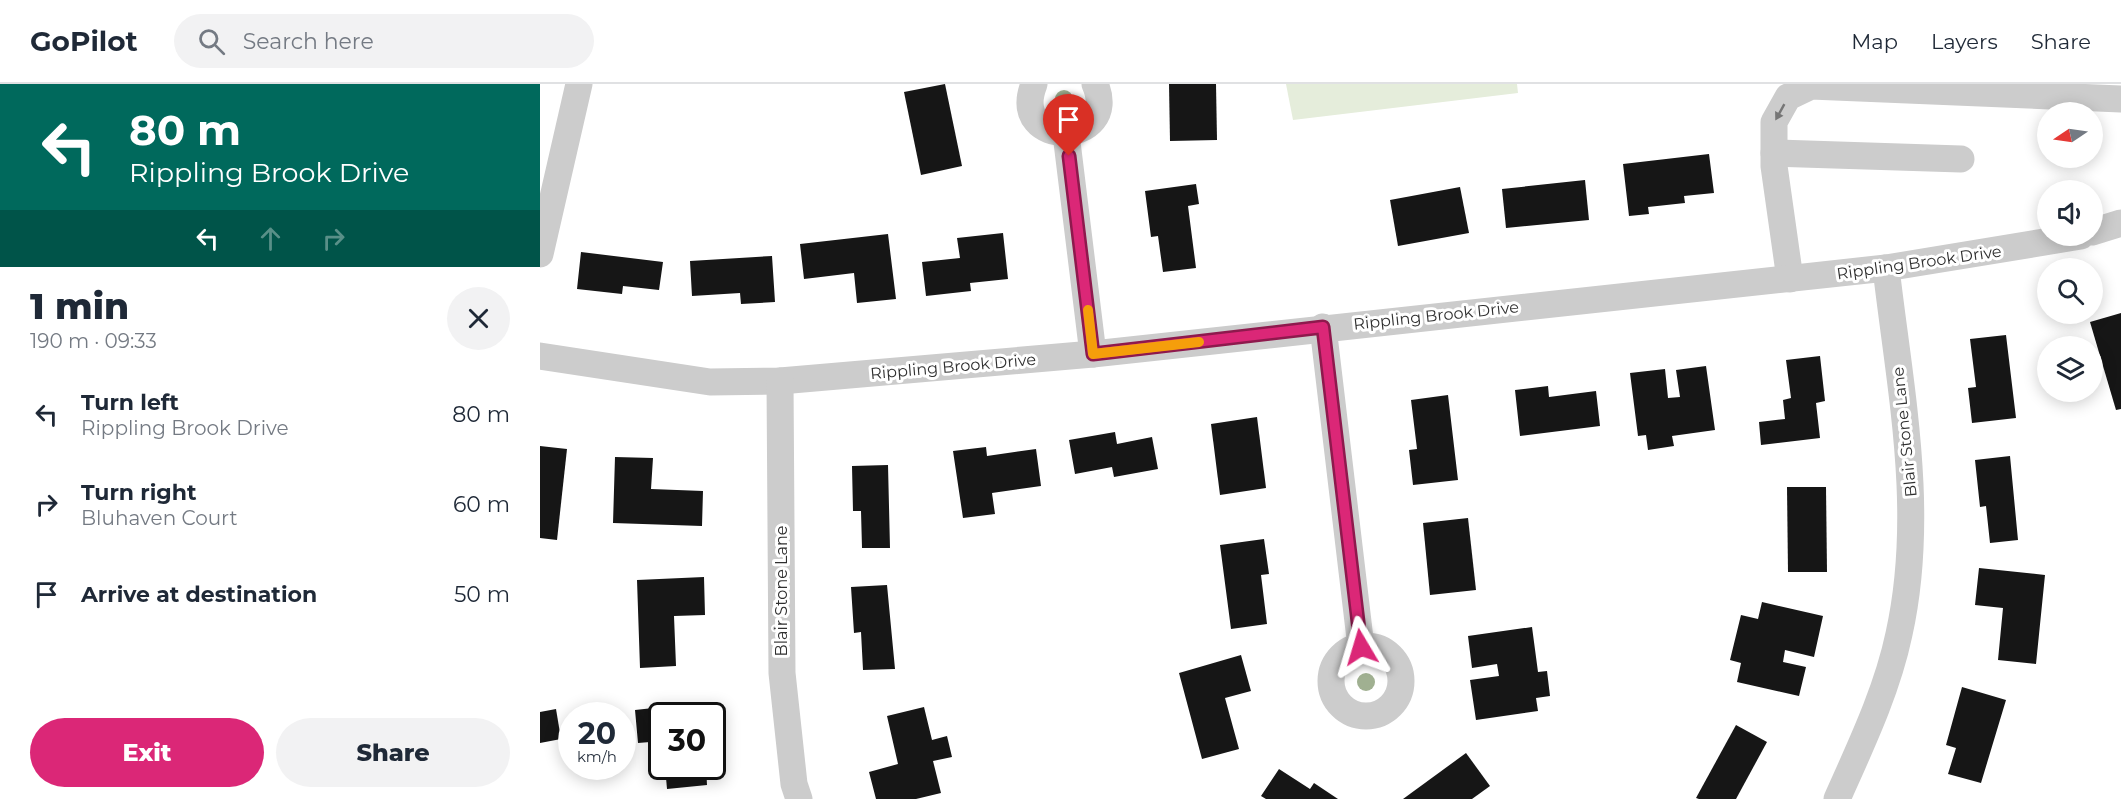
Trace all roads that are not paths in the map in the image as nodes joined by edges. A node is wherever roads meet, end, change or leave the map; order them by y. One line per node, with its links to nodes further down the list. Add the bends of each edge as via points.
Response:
1 (579, 84): 12 (street)
2 (1034, 84): 6 (street, via 1030,97 1036,119 1044,128)
3 (1095, 84): 6 (street, via 1099,97 1093,118 1077,132)
4 (1829, 85): 5 (street); 7 (street, one-way to 7, via 1811,86 1788,98 1774,122)
5 (2121, 99)
6 (1066, 134): 16 (street)
7 (1774, 153): 8 (street); 14 (street)
8 (1960, 159)
9 (2121, 223): 10 (street)
10 (2103, 229)
11 (2037, 243): 13 (street, Rippling Brook Drive)
12 (540, 254)
13 (1886, 268): 14 (street, Rippling Brook Drive); 21 (street, Blair Stone Lane, via 1911,473 1911,547 1899,634 1873,719)
14 (1790, 279): 15 (street, Rippling Brook Drive)
15 (1323, 327): 16 (street, Rippling Brook Drive); 19 (street)
16 (1093, 354): 18 (street, Rippling Brook Drive)
17 (540, 356): 18 (street, Rippling Brook Drive, via 710,382)
18 (780, 381): 20 (street, Blair Stone Lane, via 782,673)
19 (1361, 647)
20 (799, 799)
21 (1837, 799)

